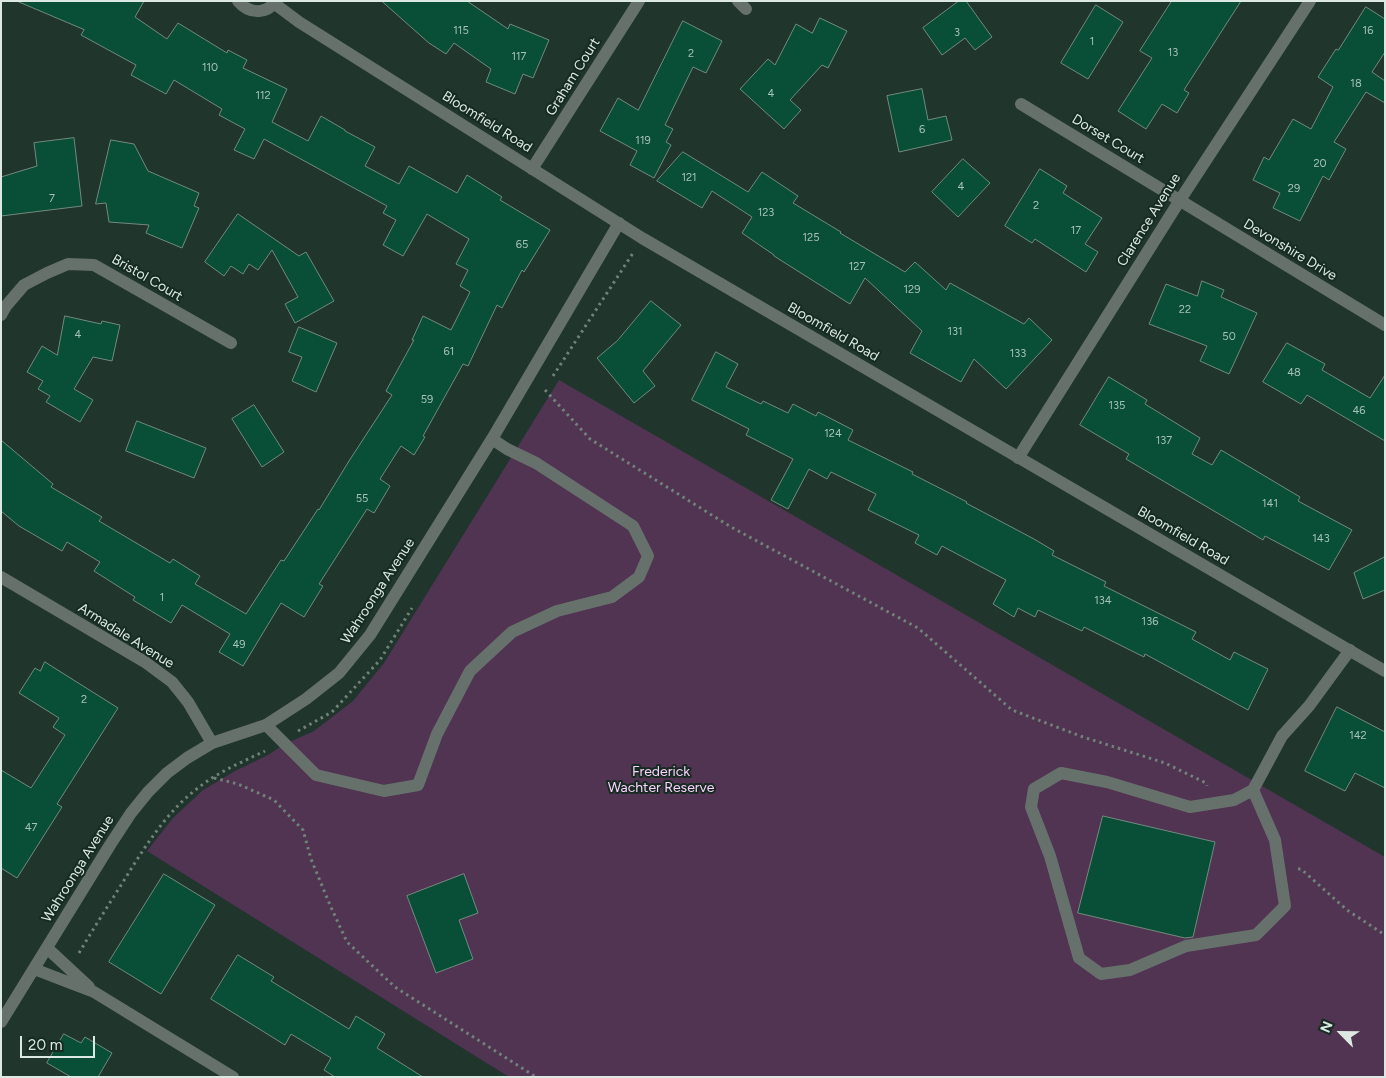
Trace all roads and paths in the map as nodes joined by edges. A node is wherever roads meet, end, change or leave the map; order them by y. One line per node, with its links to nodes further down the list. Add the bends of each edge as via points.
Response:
1 (238, 1): 4 (street, via 253,11 265,10)
2 (639, 1): 6 (street, Graham Court)
3 (1310, 1): 7 (street, Clarence Avenue)
4 (276, 2): 6 (street, Bloomfield Road, via 299,22)
5 (1021, 104): 7 (street, Dorset Court)
6 (532, 169): 8 (street, Bloomfield Road)
7 (1180, 200): 10 (street, Devonshire Drive); 14 (street, Clarence Avenue)
8 (619, 223): 13 (street, Wahroonga Avenue); 14 (street, Bloomfield Road)
9 (1, 315): 11 (street, Bristol Court, via 24,285 68,264 94,265)
10 (1385, 325)
11 (231, 343)
12 (545, 390): 22 (path, via 590,439 731,528 918,628 1012,710 1083,737 1165,762 1206,783)
13 (492, 439): 18 (street, Wahroonga Avenue, via 370,635 340,672); 18 (street, via 536,462 633,526 648,556 639,577 612,597 557,611 512,632 470,671 437,734 418,785 384,791 316,775)
14 (1018, 458): 16 (street, Bloomfield Road)
15 (1, 577): 19 (street, Armadale Avenue, via 145,662 172,682)
16 (1350, 650): 17 (street, Bloomfield Road); 21 (street, via 1309,706 1282,736)
17 (1385, 671)
18 (266, 725): 19 (street, Wahroonga Avenue)
19 (212, 743): 25 (street, Wahroonga Avenue, via 168,773 131,813)
20 (213, 778): 30 (path, via 238,784 274,800 303,830 347,942 395,987)
21 (1252, 790): 22 (street, via 1234,800); 23 (street, via 1275,840)
22 (1211, 804): 23 (street, via 1190,807 1107,782 1060,774 1034,789 1031,807 1050,856 1079,958 1101,974 1130,970 1186,946 1256,935 1285,906)
23 (1279, 865): 24 (path, via 1301,869 1347,910)
24 (1385, 935)
25 (47, 948): 26 (street, Wahroonga Avenue); 27 (street)
26 (34, 969): 27 (street); 28 (street, Wahroonga Avenue)
27 (94, 992): 29 (street)
28 (1, 1022)
29 (233, 1077)
30 (536, 1077)

